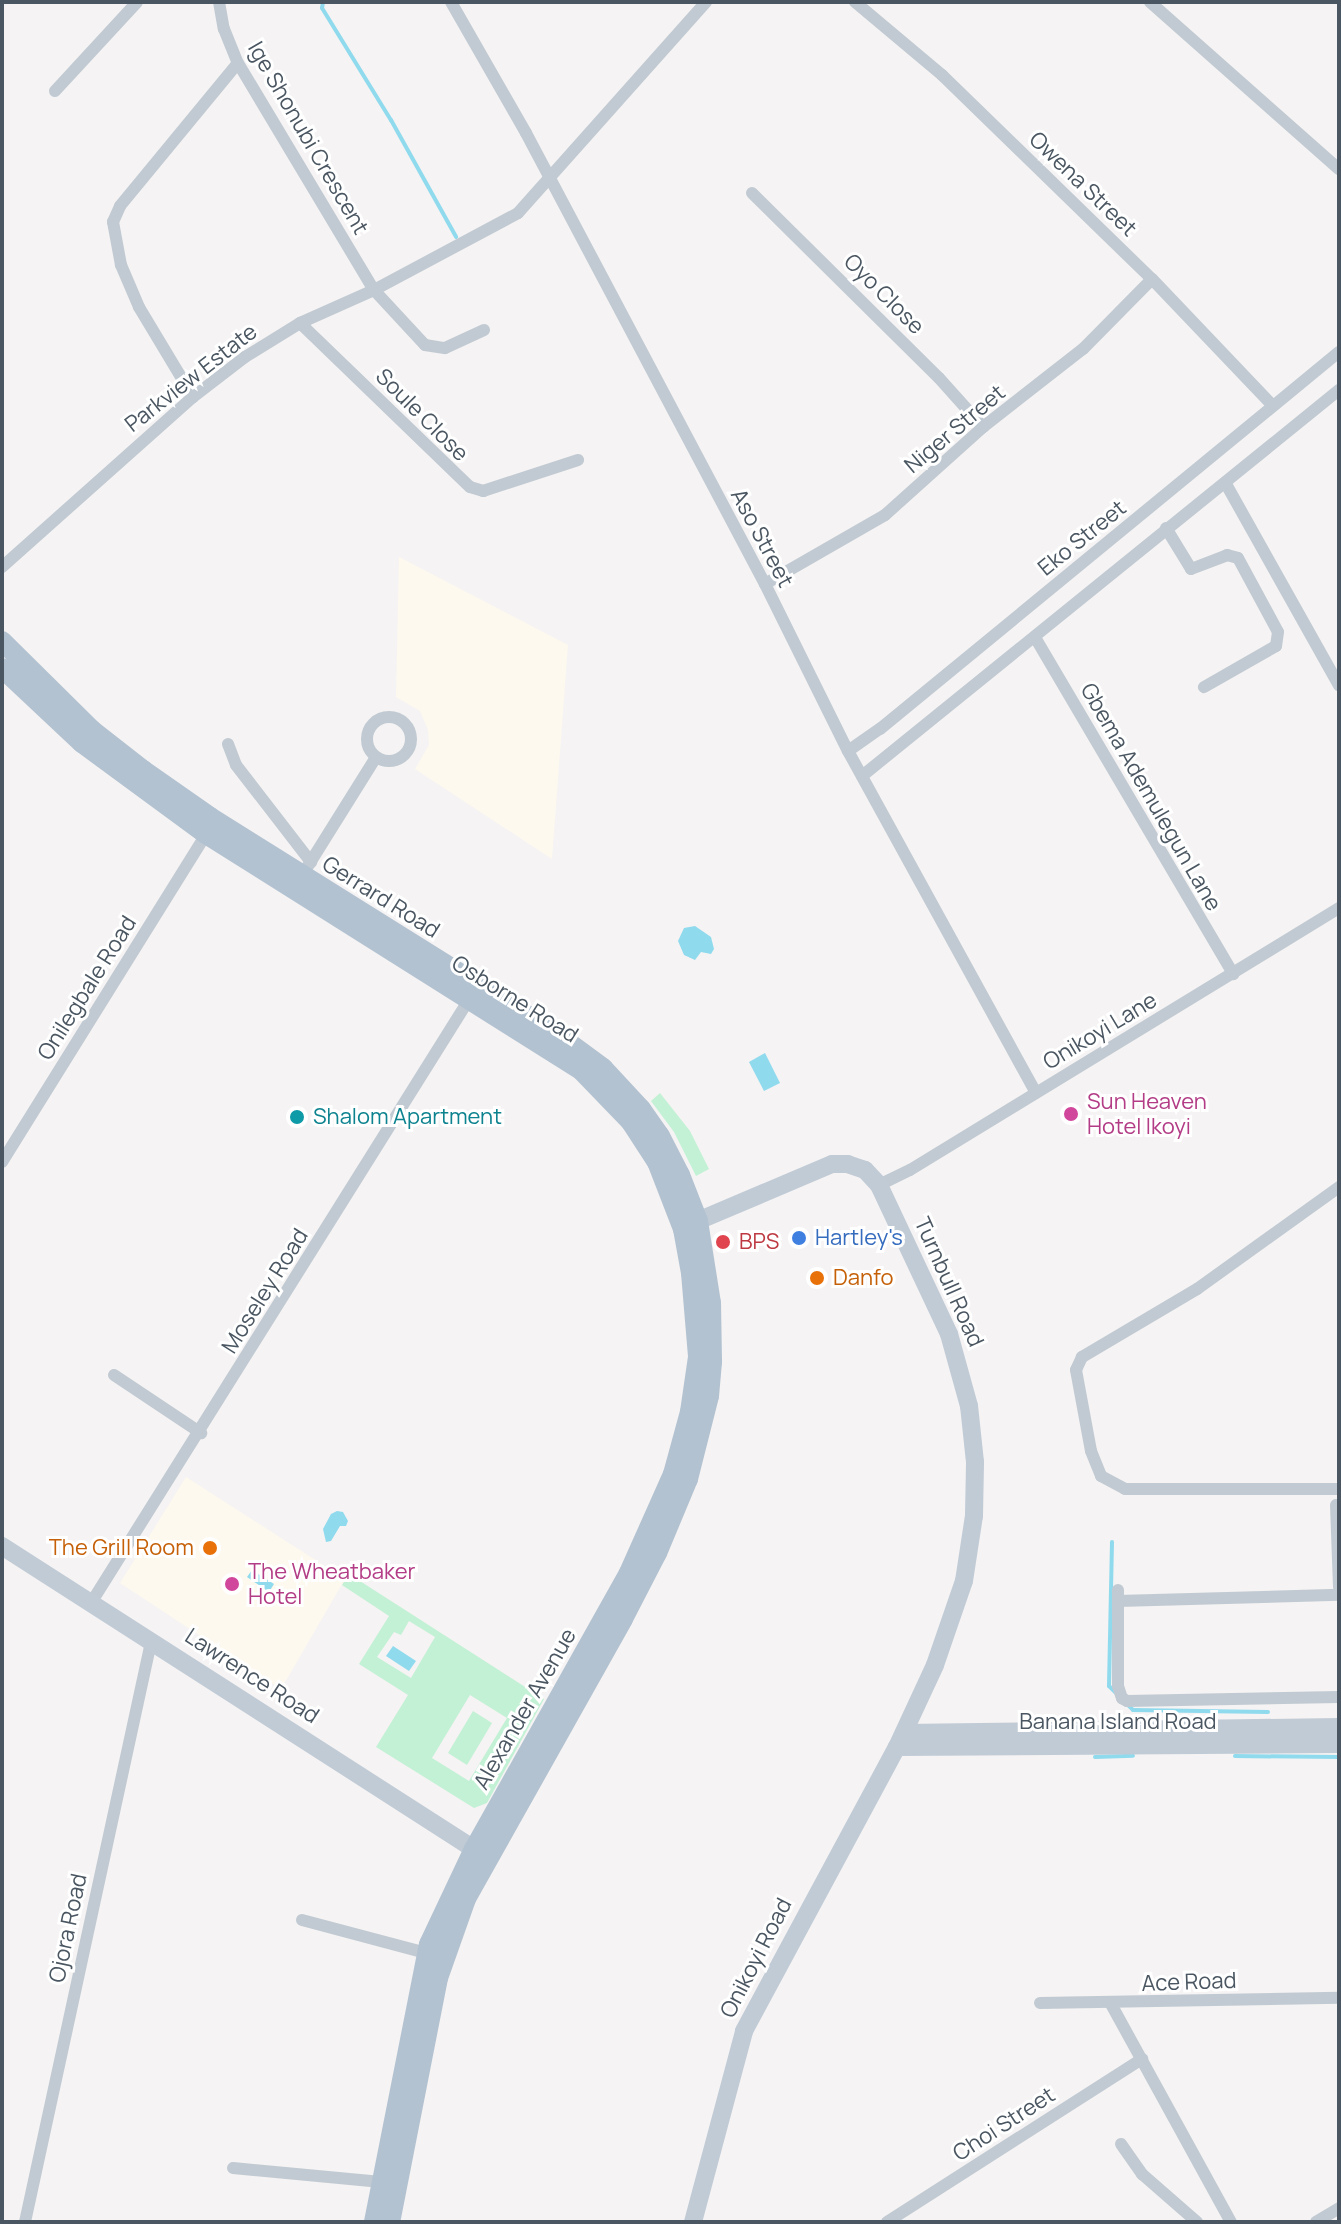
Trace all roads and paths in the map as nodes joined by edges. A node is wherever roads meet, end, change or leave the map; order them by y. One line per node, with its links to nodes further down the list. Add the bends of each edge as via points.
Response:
1 (137, 2): 8 (street)
2 (219, 2): 7 (street, Ige Shonubi Crescent)
3 (451, 2): 10 (street, Aso Street)
4 (706, 2): 10 (street, Parkview Estate)
5 (855, 2): 12 (street, Owena Street, via 942,75)
6 (1150, 2): 9 (street)
7 (238, 63): 13 (street, Ige Shonubi Crescent); 18 (street, via 120,206 113,222 121,265 139,307)
8 (55, 91)
9 (1339, 169)
10 (550, 181): 13 (street, Parkview Estate, via 529,205 500,225); 25 (street, Aso Street)
11 (752, 193): 20 (street, Oyo Close)
12 (1152, 279): 19 (street, Owena Street); 20 (street, Niger Street, via 1083,349)
13 (374, 290): 14 (street, Parkview Estate); 15 (street, Ige Shonubi Crescent, via 425,345 445,348)
14 (300, 323): 18 (street, Parkview Estate); 21 (street, Soule Close, via 470,487 483,491)
15 (484, 330)
16 (1339, 352): 19 (street, Eko Street)
17 (1339, 390): 22 (street, Eko Street)
18 (193, 397): 24 (street, Parkview Estate)
19 (1273, 406): 32 (street, Eko Street)
20 (983, 427): 25 (street, Niger Street, via 885,515)
21 (578, 460)
22 (1226, 484): 23 (street, Eko Street); 29 (street)
23 (1166, 528): 26 (street, Eko Street); 30 (street, via 1191,569 1227,555 1238,558 1278,632 1276,646)
24 (2, 567)
25 (765, 584): 32 (street, Aso Street)
26 (1036, 639): 34 (street, Eko Street); 38 (street, Gbema Ademulegun Lane)
27 (2, 641): 36 (main road, Gerrard Road, via 92,730 143,770)
28 (2, 668): 35 (main road, Osborne Road, via 82,743)
29 (1338, 683)
30 (1204, 687)
31 (228, 744): 36 (street, via 236,765)
32 (848, 751): 34 (street, Aso Street)
33 (376, 757): 36 (street)
34 (862, 776): 40 (street, Aso Street)
35 (206, 834): 39 (main road, Osborne Road); 41 (street, Onilegbale Road)
36 (306, 868): 44 (main road, Gerrard Road, via 603,1068 660,1136 680,1175)
37 (1339, 908): 38 (street, Onikoyi Lane)
38 (1233, 974): 40 (street, Onikoyi Lane)
39 (470, 998): 44 (main road, Osborne Road, via 581,1070 606,1093 657,1162); 46 (street, Moseley Road)
40 (1036, 1093): 42 (street, Onikoyi Lane)
41 (2, 1162)
42 (879, 1185): 44 (street, via 865,1170 832,1164); 56 (street, Turnbull Road, via 961,1368 975,1462 964,1581)
43 (1339, 1187): 47 (street, via 1197,1289 1082,1357 1076,1370 1101,1476 1125,1489)
44 (689, 1220): 58 (main road, Alexander Avenue, via 698,1357 673,1474 629,1573); 72 (main road, Alexander Avenue, via 711,1303 712,1362 688,1479 623,1619 466,1899 438,1978)
45 (114, 1375): 46 (street)
46 (201, 1433): 52 (street, Moseley Road)
47 (1339, 1489)
48 (1336, 1505): 50 (street)
49 (2, 1546): 52 (street, Lawrence Road)
50 (1339, 1587)
51 (1339, 1595): 54 (street, via 1118,1596 1118,1686 1127,1701)
52 (91, 1603): 53 (street, Lawrence Road)
53 (151, 1642): 58 (street, Lawrence Road); 70 (street, Ojora Road)
54 (1339, 1697)
55 (1339, 1727): 56 (street, Banana Island Road)
56 (901, 1740): 57 (street, Banana Island Road); 73 (street, Onikoyi Road, via 744,2031)
57 (1339, 1744)
58 (474, 1849): 60 (main road, Alexander Avenue)
59 (302, 1920): 60 (street)
60 (426, 1953): 67 (main road, Alexander Avenue)
61 (1339, 1998): 63 (street, Ace Road)
62 (1040, 2003): 63 (street, Ace Road)
63 (1111, 2004): 64 (street)
64 (1142, 2059): 69 (street); 74 (street, Choi Street)
65 (1121, 2144): 75 (street, via 1142,2174)
66 (233, 2168): 67 (street)
67 (381, 2182): 71 (main road, Alexander Avenue)
68 (1339, 2208): 76 (street)
69 (1226, 2221)
70 (25, 2222)
71 (374, 2222)
72 (390, 2222)
73 (693, 2222)
74 (887, 2222)
75 (1197, 2222)
76 (1316, 2222)

